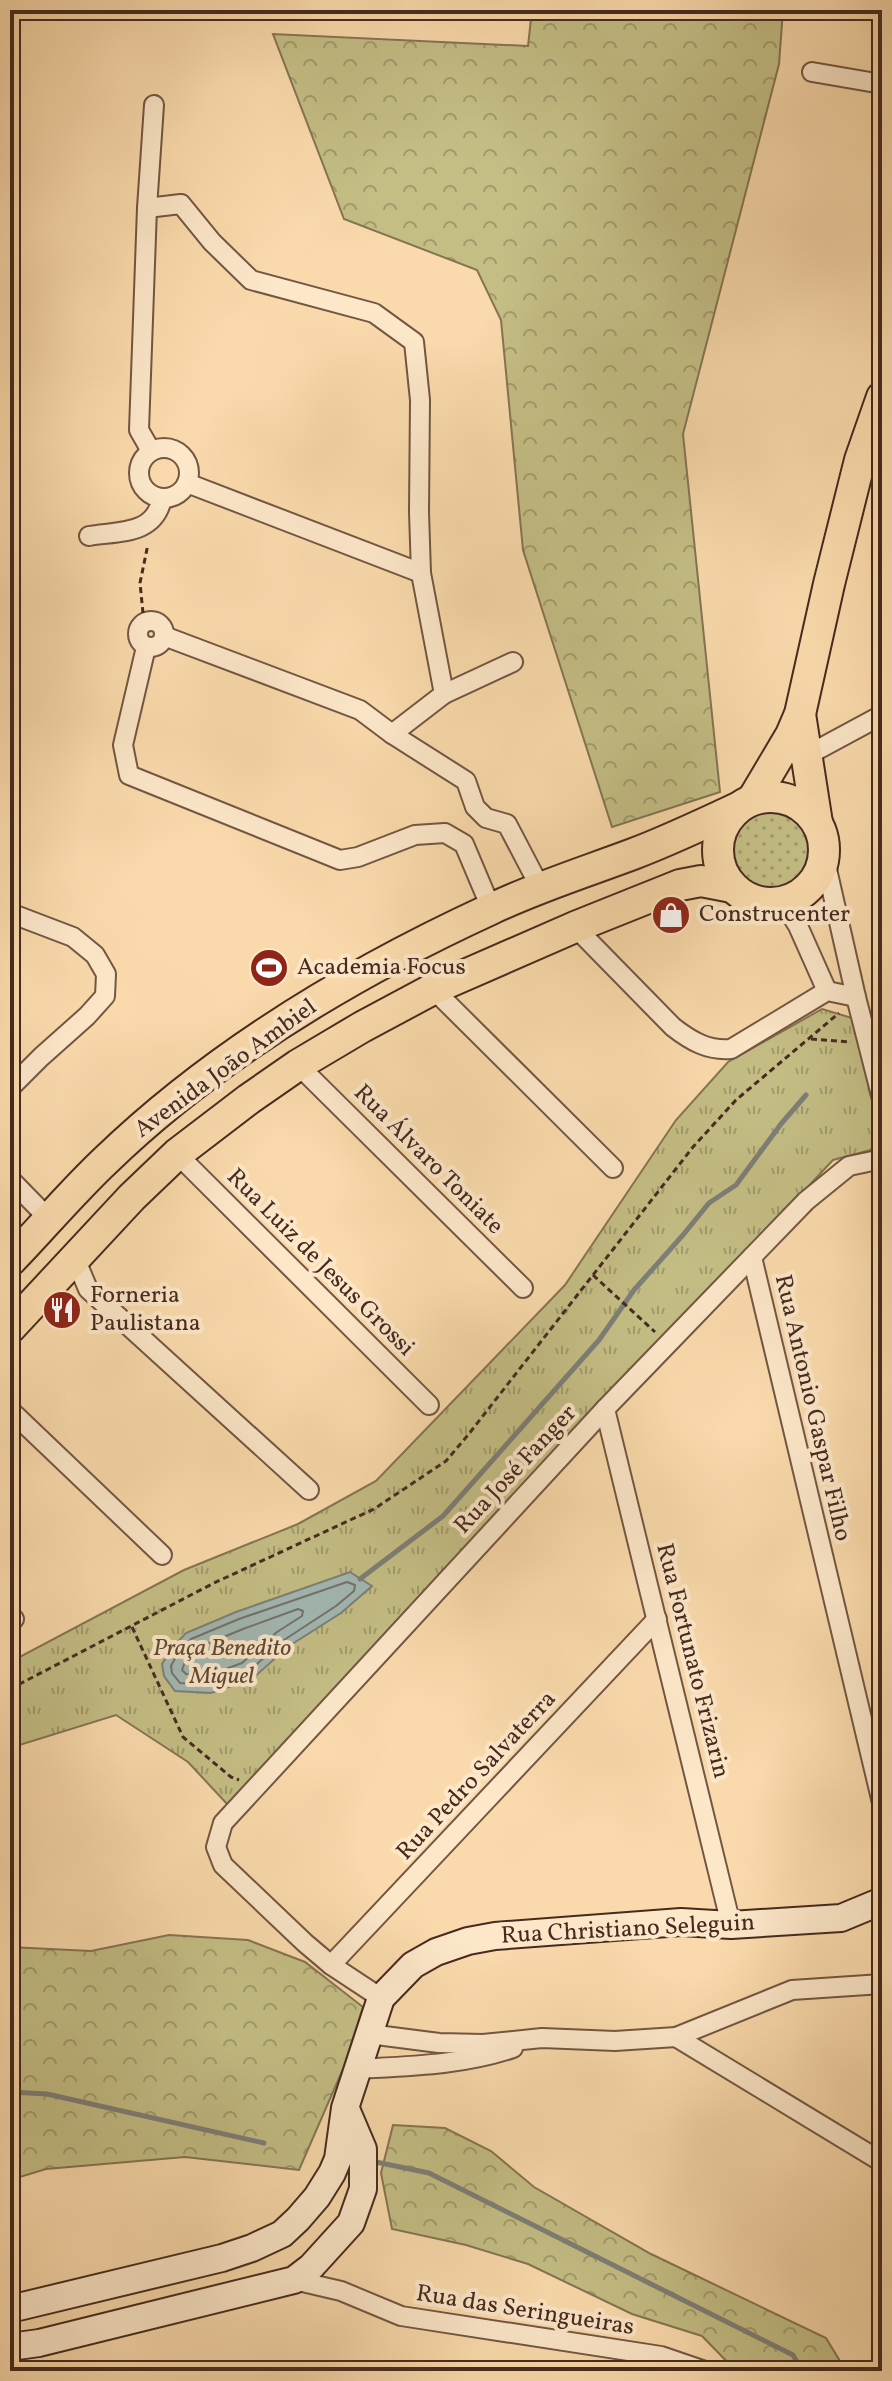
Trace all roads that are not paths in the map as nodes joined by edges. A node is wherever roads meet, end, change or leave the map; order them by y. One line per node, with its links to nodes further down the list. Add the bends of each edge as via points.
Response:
1 (812, 72): 2 (street)
2 (882, 84)
3 (154, 105): 4 (street)
4 (147, 208): 6 (street, via 139,430); 10 (street, via 181,204 251,280 374,313 414,342 420,400)
5 (882, 397): 15 (main road, via 856,475)
6 (151, 451): 7 (street, via 166,447 181,454 189,468); 8 (street, via 140,463 139,479 147,493)
7 (187, 483): 8 (street, via 177,495); 10 (street)
8 (162, 499): 9 (street, via 149,524)
9 (89, 536)
10 (421, 573): 14 (street)
11 (164, 636): 12 (street, via 158,646); 12 (street, via 161,625 144,623 138,639); 17 (street, via 360,710)
12 (146, 647): 26 (street, via 123,745 129,775 340,860 415,835 445,833 464,844)
13 (513, 662): 14 (street)
14 (444, 694): 17 (street)
15 (800, 714): 18 (main road); 19 (main road)
16 (882, 715): 18 (street)
17 (392, 734): 23 (street, via 466,781 475,807 486,818 507,824)
18 (806, 756): 19 (street); 21 (main road)
19 (776, 761): 20 (main road)
20 (746, 804): 21 (main road, Avenida João Ambiel, via 771,796 789,800); 23 (main road, Avenida João Ambiel, via 635,854); 24 (main road, via 726,821 719,837 722,872)
21 (817, 823): 22 (main road)
22 (824, 856): 25 (main road, via 810,887); 31 (street)
23 (540, 887): 26 (main road, Avenida João Ambiel)
24 (732, 887): 25 (main road, Avenida João Ambiel, via 762,903); 28 (main road, Avenida João Ambiel, via 701,881 680,885)
25 (783, 902): 30 (street)
26 (491, 908): 39 (main road, Avenida João Ambiel, via 339,987 243,1050 171,1103)
27 (10, 913): 33 (street, via 73,937 95,955 106,974 105,996)
28 (575, 927): 29 (main road, Avenida João Ambiel); 30 (street, via 673,1027 707,1048 731,1049)
29 (433, 989): 32 (main road, Avenida João Ambiel); 37 (street)
30 (827, 991): 31 (street)
31 (856, 997): 34 (street)
32 (298, 1065): 35 (main road, Avenida João Ambiel); 44 (street, Rua Álvaro Toniate)
33 (10, 1088)
34 (882, 1099)
35 (177, 1154): 42 (main road, Avenida João Ambiel); 47 (street, Rua Luiz de Jesus Grossi)
36 (882, 1159): 41 (street, Rua José Fanger, via 849,1166)
37 (613, 1168)
38 (10, 1179): 39 (street)
39 (48, 1218): 40 (main road, Avenida João Ambiel); 42 (main road, via 70,1238)
40 (13, 1249): 43 (main road, via 30,1277)
41 (752, 1257): 48 (street, Rua José Fanger); 53 (street, Rua Antonio Gaspar Filho)
42 (75, 1258): 43 (main road, Avenida João Ambiel); 45 (street)
43 (50, 1284): 45 (street); 46 (main road, Avenida João Ambiel)
44 (523, 1288)
45 (88, 1289): 50 (street)
46 (10, 1328)
47 (429, 1405)
48 (605, 1409): 52 (street, Rua Fortunato Frizarin); 56 (street, Rua José Fanger, via 223,1823 216,1847 223,1865)
49 (10, 1410): 51 (street)
50 (309, 1490)
51 (162, 1555)
52 (657, 1619): 55 (street, Rua Fortunato Frizarin); 56 (street, Rua Pedro Salvaterra)
53 (882, 1803)
54 (882, 1901): 55 (main road, Rua Christiano Seleguin, via 841,1918)
55 (731, 1925): 58 (main road, Rua Christiano Seleguin, via 681,1922 468,1941 413,1965)
56 (331, 1965): 58 (street)
57 (882, 1984): 60 (street, via 792,1990)
58 (381, 1998): 59 (main road, Rua Christiano Seleguin)
59 (369, 2034): 61 (street, via 439,2043); 62 (main road, Rua Christiano Seleguin)
60 (676, 2037): 61 (street); 64 (street)
61 (542, 2038): 62 (street, via 484,2058)
62 (358, 2069): 63 (main road, Rua Christiano Seleguin)
63 (345, 2108): 65 (main road, Rua Christiano Seleguin); 66 (main road, via 363,2149)
64 (882, 2162)
65 (332, 2173): 66 (main road, via 351,2176); 68 (main road, Rua Christiano Seleguin, via 298,2219 282,2234 252,2248)
66 (363, 2189): 67 (main road, via 351,2223)
67 (294, 2280): 69 (main road); 70 (street, Rua das Seringueiras, via 341,2291 401,2316 661,2356)
68 (10, 2309)
69 (10, 2347)
70 (705, 2371)

